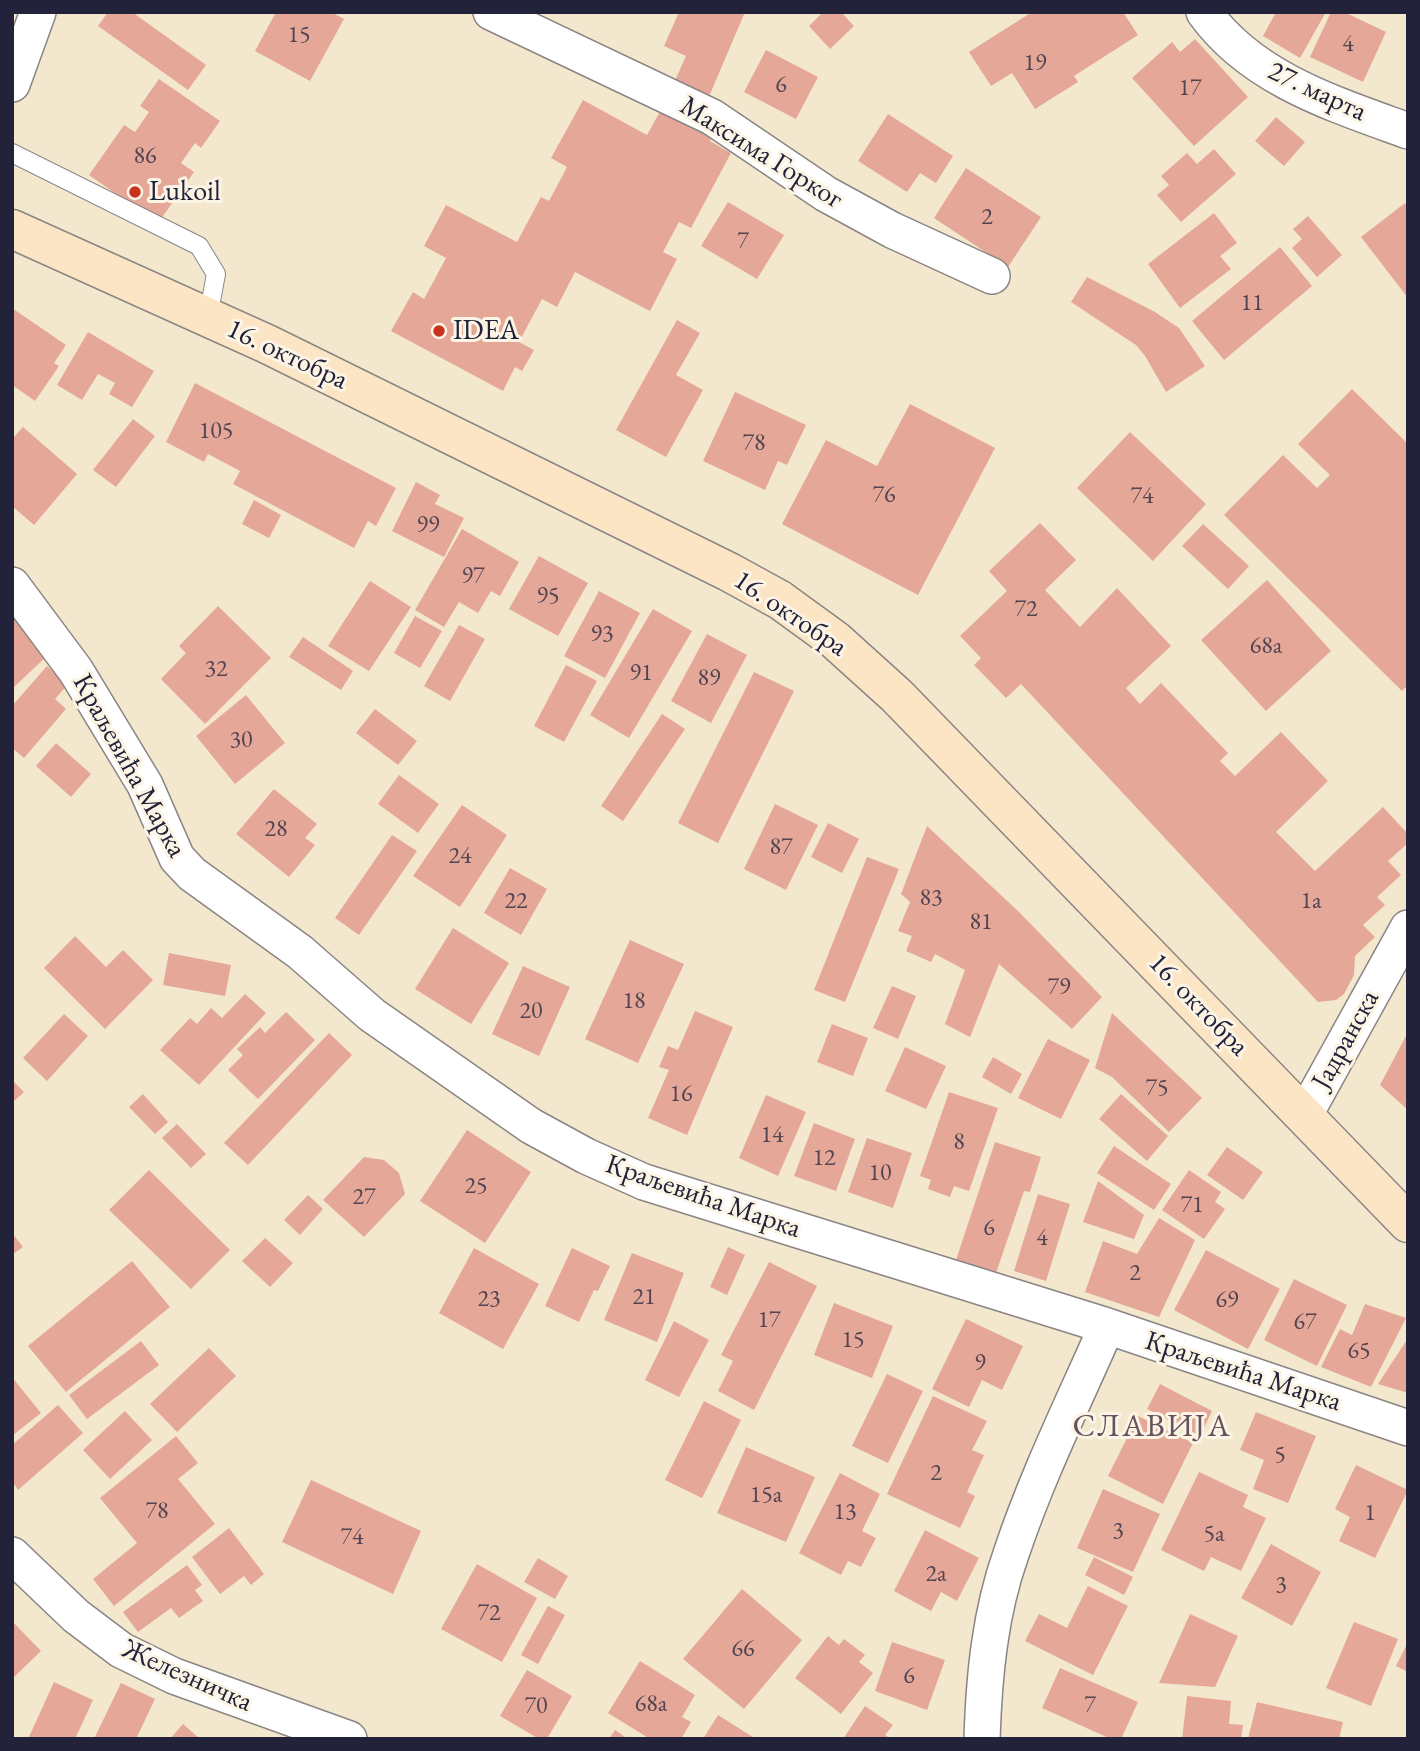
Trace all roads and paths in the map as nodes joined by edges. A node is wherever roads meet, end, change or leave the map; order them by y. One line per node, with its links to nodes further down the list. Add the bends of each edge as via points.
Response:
1 (38, 12): 4 (street)
2 (491, 12): 8 (street, Максима Горког, via 712,117 826,194)
3 (1204, 12): 5 (street, 27. марта, via 1249,58 1277,77)
4 (12, 84)
5 (1408, 131)
6 (12, 153): 9 (lane, via 199,246 216,274)
7 (12, 229): 9 (main road, 16. октобра)
8 (992, 276)
9 (208, 317): 12 (main road, 16. октобра, via 717,566 780,600 824,632 897,696)
10 (12, 585): 14 (street, Краљевића Марка, via 76,671 145,785 177,858 192,874 300,952 372,1015 531,1126 644,1182)
11 (1408, 928): 12 (street, Јадранска)
12 (1304, 1116): 13 (main road, 16. октобра)
13 (1408, 1223)
14 (1107, 1326): 15 (street, Краљевића Марка); 18 (street, via 1010,1555 993,1622)
15 (1408, 1428)
16 (12, 1555): 17 (street, Железничка, via 76,1616 121,1650 174,1676)
17 (349, 1739)
18 (982, 1739)

